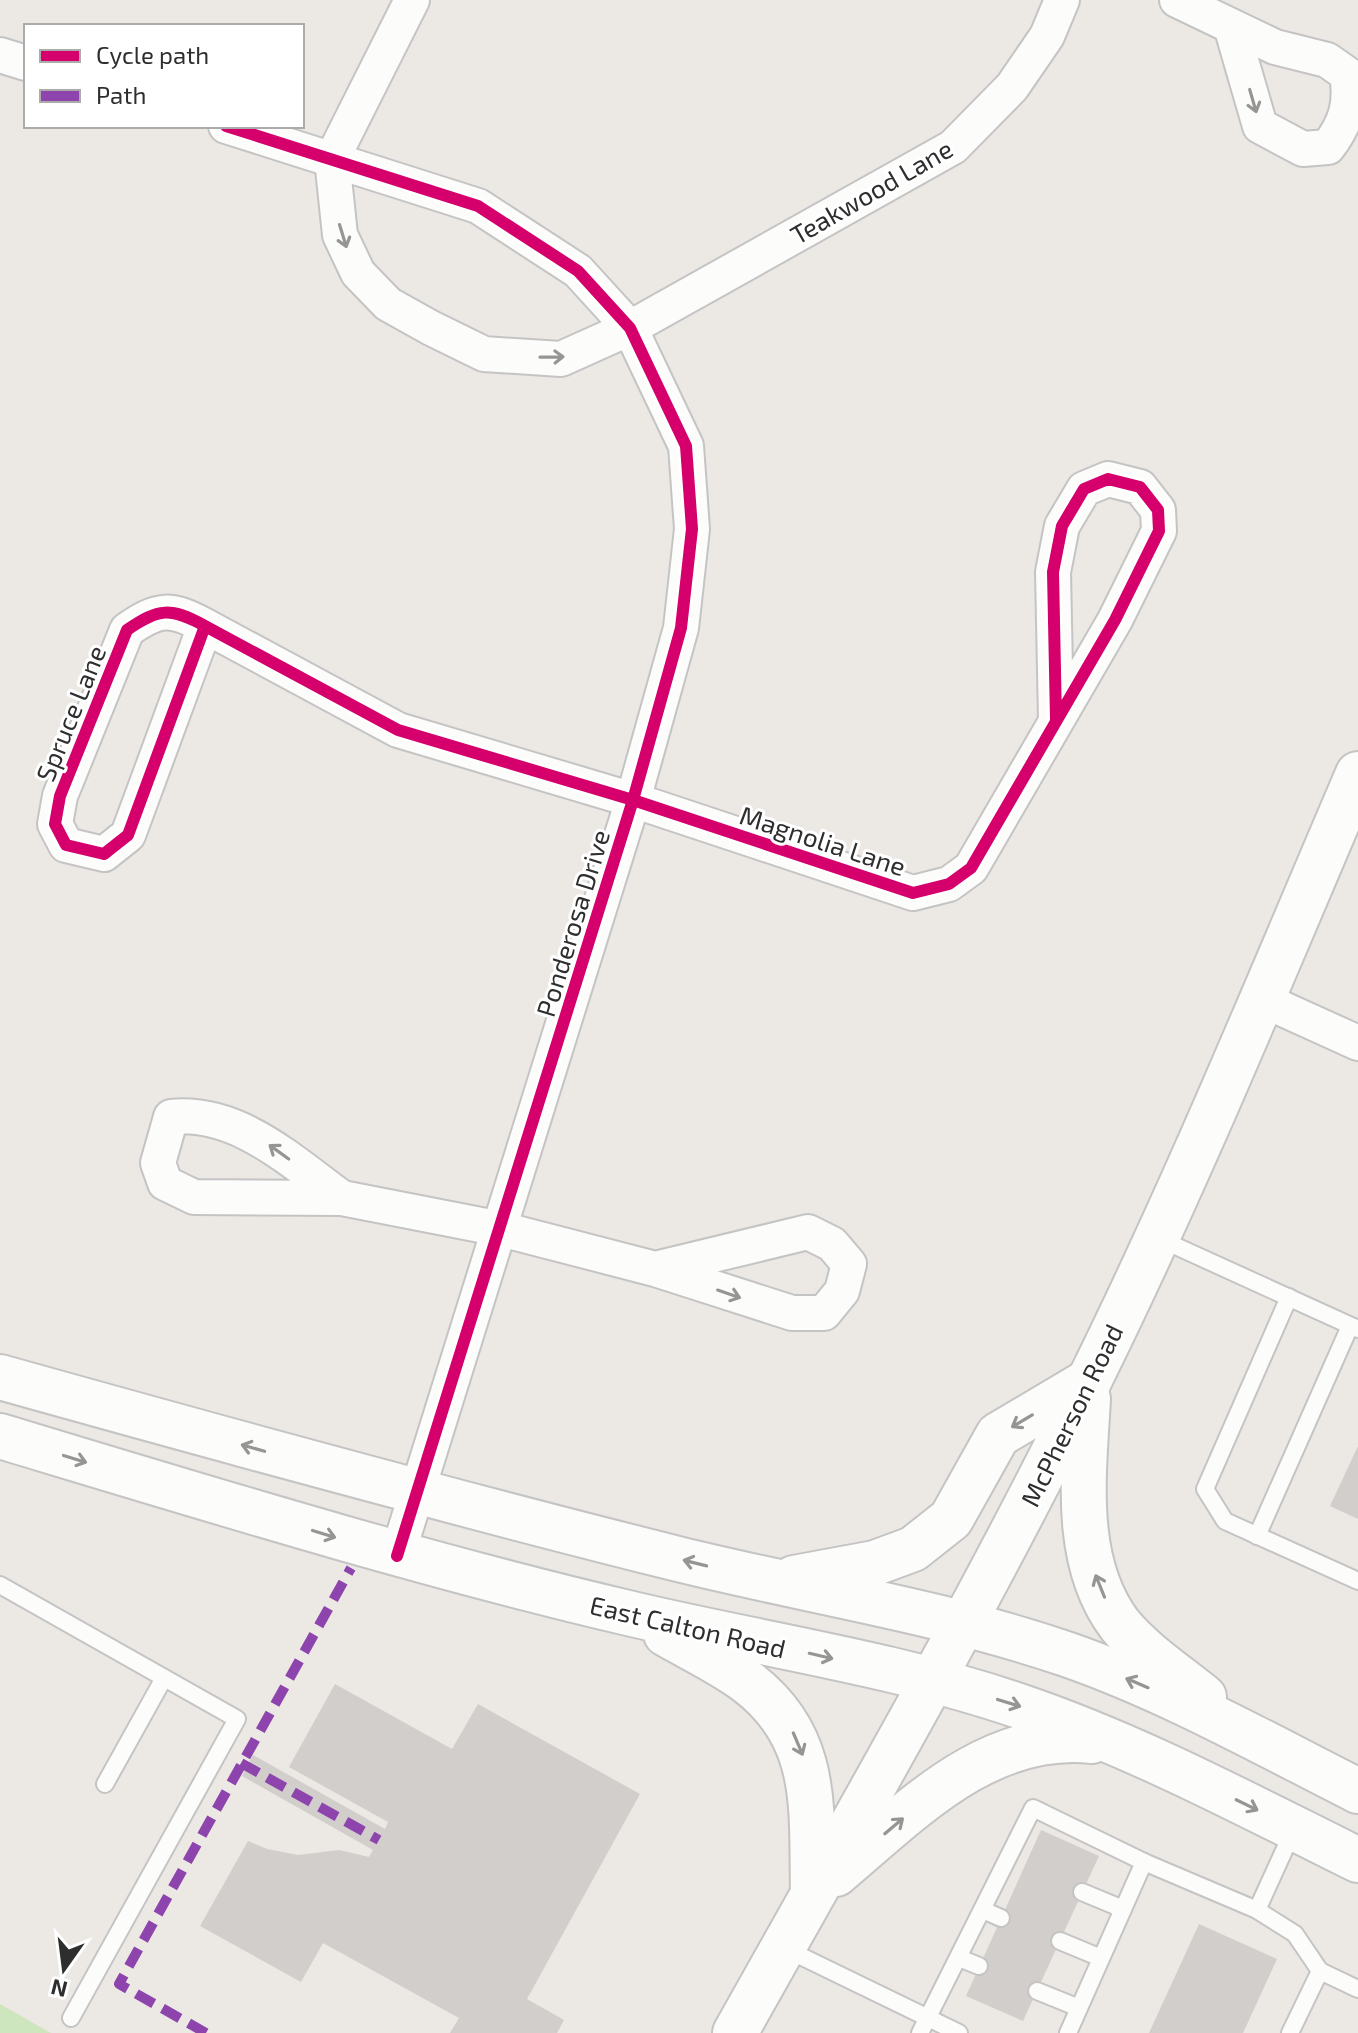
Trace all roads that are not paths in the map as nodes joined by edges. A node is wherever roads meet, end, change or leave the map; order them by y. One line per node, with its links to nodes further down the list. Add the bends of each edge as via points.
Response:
1 (412, 0): 8 (street)
2 (1062, 0): 9 (street, Teakwood Lane, via 1047,36 1012,87 953,147)
3 (1177, 0): 4 (street)
4 (1231, 26)
5 (0, 55): 6 (street)
6 (24, 62)
7 (232, 128): 8 (street, Ponderosa Drive)
8 (332, 159): 9 (street, Ponderosa Drive, via 478,206 578,271); 9 (street, Teakwood Lane, one-way to 9, via 340,235 358,273 388,304 484,354 561,359)
9 (630, 328): 13 (street, Ponderosa Drive, via 686,446 692,529 681,628)
10 (205, 626): 10 (street, Spruce Lane, via 179,612 151,613 127,630 60,796 55,824 66,845 104,854 128,835); 13 (street, Spruce Lane, via 398,730)
11 (1056, 720): 11 (street, Magnolia Lane, via 1159,531 1158,510 1140,487 1108,479 1084,489 1062,526 1053,572); 13 (street, Magnolia Lane, via 971,868 949,884 913,893)
12 (1358, 774): 14 (main road, McPherson Road)
13 (633, 800): 17 (street, Ponderosa Drive)
14 (1261, 999): 15 (street); 18 (main road, McPherson Road)
15 (1358, 1043)
16 (342, 1198): 16 (street, one-way to 16, via 255,1135 196,1114 171,1117 158,1163 165,1183 194,1197); 17 (street)
17 (501, 1229): 19 (street); 25 (street, Ponderosa Drive)
18 (1156, 1238): 20 (lane); 23 (main road, McPherson Road)
19 (655, 1269): 19 (street, one-way to 19, via 792,1313 824,1313 842,1291 849,1264 832,1244 808,1232)
20 (1289, 1297): 21 (lane); 26 (lane, via 1205,1489 1225,1521)
21 (1354, 1327): 26 (lane)
22 (0, 1377): 25 (main road, one-way to 22)
23 (1089, 1381): 29 (main road, one-way to 29, via 998,1435 951,1519 913,1549 875,1563); 32 (main road, McPherson Road); 35 (main road, one-way to 23, via 1121,1626 1098,1587 1086,1539)
24 (0, 1436): 27 (main road, East Calton Road, one-way to 27)
25 (419, 1495): 27 (street, Ponderosa Drive); 29 (main road, one-way to 25)
26 (1257, 1536): 28 (lane)
27 (397, 1556): 31 (main road, East Calton Road)
28 (1358, 1581)
29 (770, 1582): 32 (main road)
30 (0, 1585): 33 (lane)
31 (629, 1613): 34 (main road, East Calton Road, one-way to 34); 45 (main road, one-way to 45, via 745,1680 778,1709 801,1745 811,1790)
32 (965, 1623): 34 (main road, McPherson Road); 35 (main road, one-way to 32, via 1069,1655)
33 (164, 1678): 37 (lane); 59 (lane, via 237,1719)
34 (934, 1681): 36 (main road, East Calton Road, one-way to 36); 45 (main road, McPherson Road)
35 (1253, 1737): 38 (main road)
36 (1121, 1743): 39 (main road, East Calton Road, one-way to 39); 45 (main road, one-way to 36, via 958,1776 1009,1748 1061,1737)
37 (105, 1784)
38 (1358, 1791)
39 (1294, 1829): 40 (main road, East Calton Road); 48 (lane)
40 (1358, 1860)
41 (1007, 1861): 42 (lane, via 1033,1808); 43 (lane); 47 (lane)
42 (1144, 1862): 46 (lane); 48 (lane)
43 (1023, 1868)
44 (1082, 1892): 46 (lane)
45 (813, 1894): 51 (main road, McPherson Road)
46 (1123, 1909): 53 (lane)
47 (983, 1910): 49 (lane); 52 (lane)
48 (1257, 1910): 55 (lane, via 1295,1934)
49 (1001, 1918)
50 (1060, 1941): 53 (lane)
51 (783, 1948): 60 (lane); 61 (main road, McPherson Road)
52 (959, 1958): 54 (lane); 60 (lane)
53 (1101, 1958): 58 (lane)
54 (979, 1966)
55 (1320, 1971): 56 (lane); 64 (lane)
56 (1358, 1989)
57 (1037, 1991): 58 (lane)
58 (1079, 2008): 63 (lane)
59 (71, 2018)
60 (924, 2026): 62 (lane)
61 (735, 2033)
62 (959, 2033)
63 (1068, 2033)
64 (1290, 2033)

